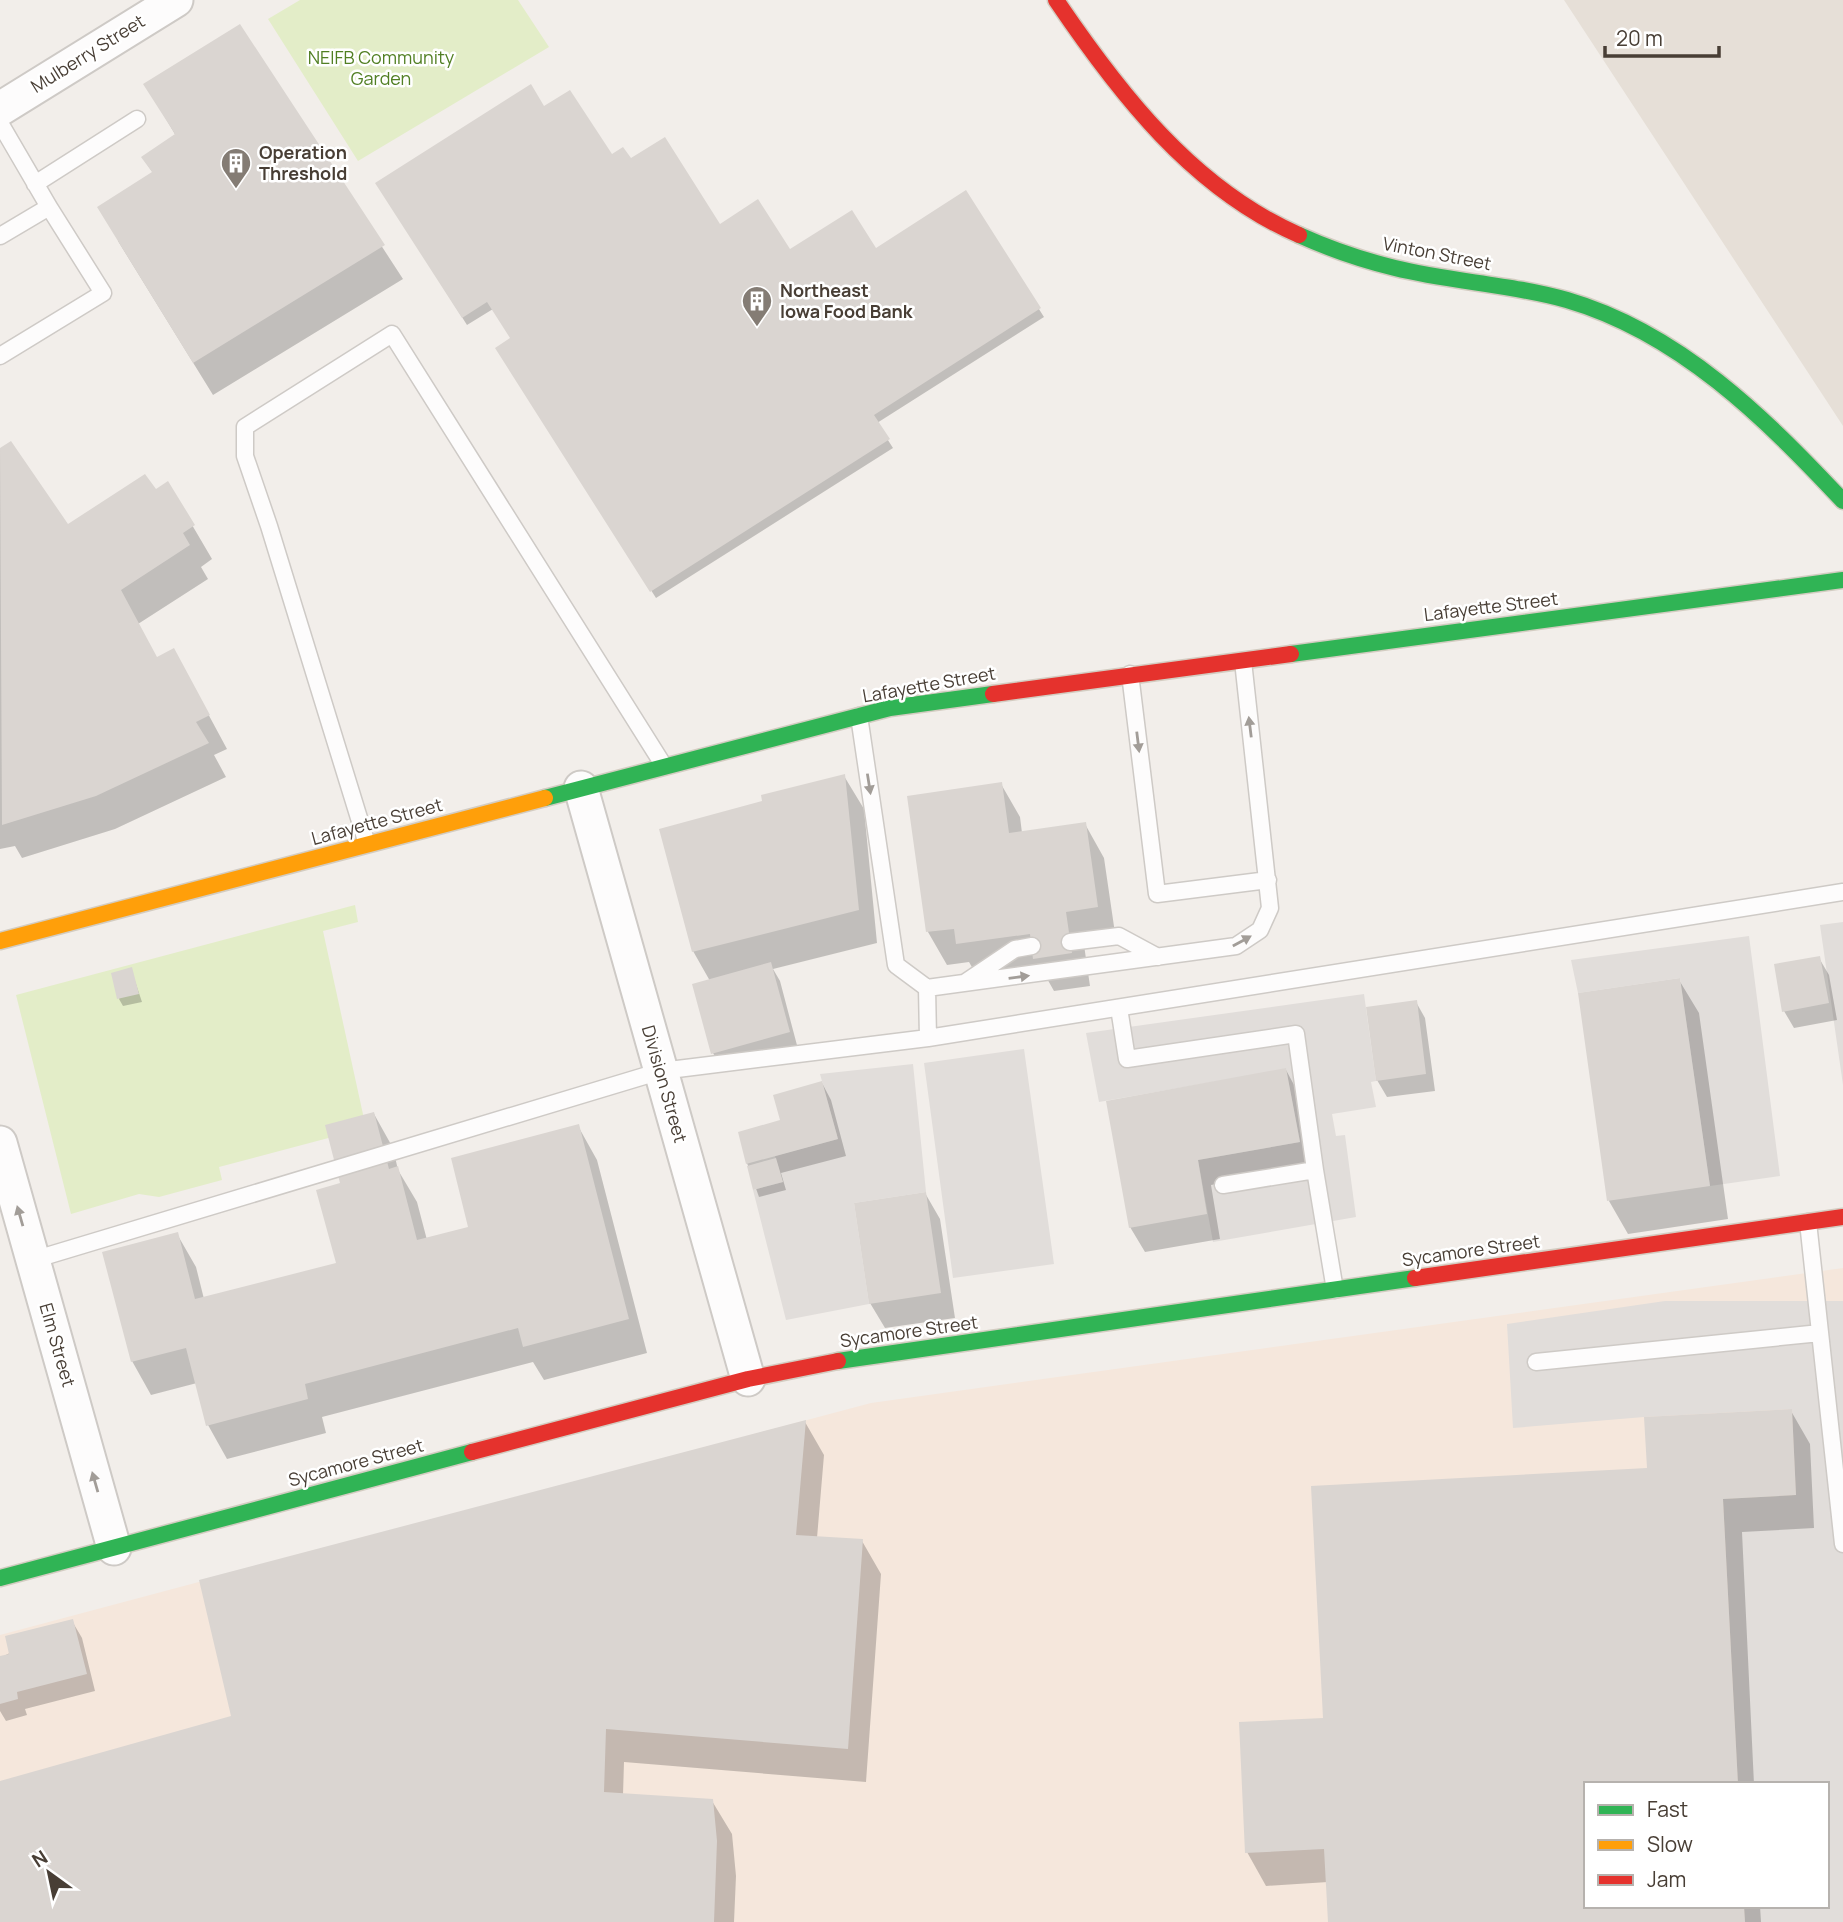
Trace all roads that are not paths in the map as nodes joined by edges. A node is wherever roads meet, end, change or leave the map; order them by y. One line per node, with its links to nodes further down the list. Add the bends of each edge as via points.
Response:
1 (176, 0): 3 (street, Mulberry Street)
2 (1056, 0): 10 (street, Vinton Street, via 1094,59 1147,124 1192,167 1240,203 1343,253 1393,268 1519,289 1617,318 1673,346 1720,379)
3 (0, 109)
4 (137, 119): 6 (lane)
5 (0, 124): 6 (lane)
6 (35, 184): 7 (lane)
7 (49, 207): 8 (lane); 9 (lane, via 103,293)
8 (0, 236)
9 (0, 356)
10 (1843, 501)
11 (1843, 580): 12 (street, Lafayette Street)
12 (1242, 659): 13 (street, Lafayette Street); 18 (lane, one-way to 12)
13 (1130, 674): 14 (street, Lafayette Street); 18 (lane, one-way to 18, via 1157,894)
14 (859, 716): 15 (street, Lafayette Street); 25 (lane, one-way to 25, via 896,965)
15 (664, 767): 16 (street, Lafayette Street); 17 (lane, via 392,334 245,427 244,456 270,526)
16 (581, 788): 17 (street, Lafayette Street); 28 (street, Division Street)
17 (367, 844): 20 (street, Lafayette Street)
18 (1268, 880): 23 (lane, one-way to 18, via 1236,946 1260,930 1270,908)
19 (1843, 892): 26 (lane)
20 (0, 941)
21 (1070, 942): 23 (lane, via 1119,936)
22 (1032, 946): 24 (lane, via 1015,949)
23 (1158, 957): 24 (lane, one-way to 23)
24 (961, 985): 25 (lane)
25 (927, 988): 27 (lane)
26 (1119, 1008): 27 (lane); 30 (lane, via 1127,1059 1296,1034)
27 (928, 1038): 28 (lane)
28 (661, 1071): 34 (lane); 38 (street, Division Street)
29 (0, 1143): 34 (street, Elm Street, one-way to 29)
30 (1315, 1170): 31 (lane); 35 (lane)
31 (1223, 1185)
32 (1843, 1217): 33 (street, Sycamore Street)
33 (1808, 1222): 35 (street, Sycamore Street); 36 (lane)
34 (33, 1260): 40 (street, Elm Street, one-way to 34)
35 (1335, 1290): 38 (street, Sycamore Street, via 855,1358)
36 (1820, 1333): 37 (lane); 39 (lane)
37 (1536, 1362)
38 (748, 1379): 40 (street, Sycamore Street)
39 (1843, 1544)
40 (114, 1548): 41 (street, Sycamore Street)
41 (0, 1578)

